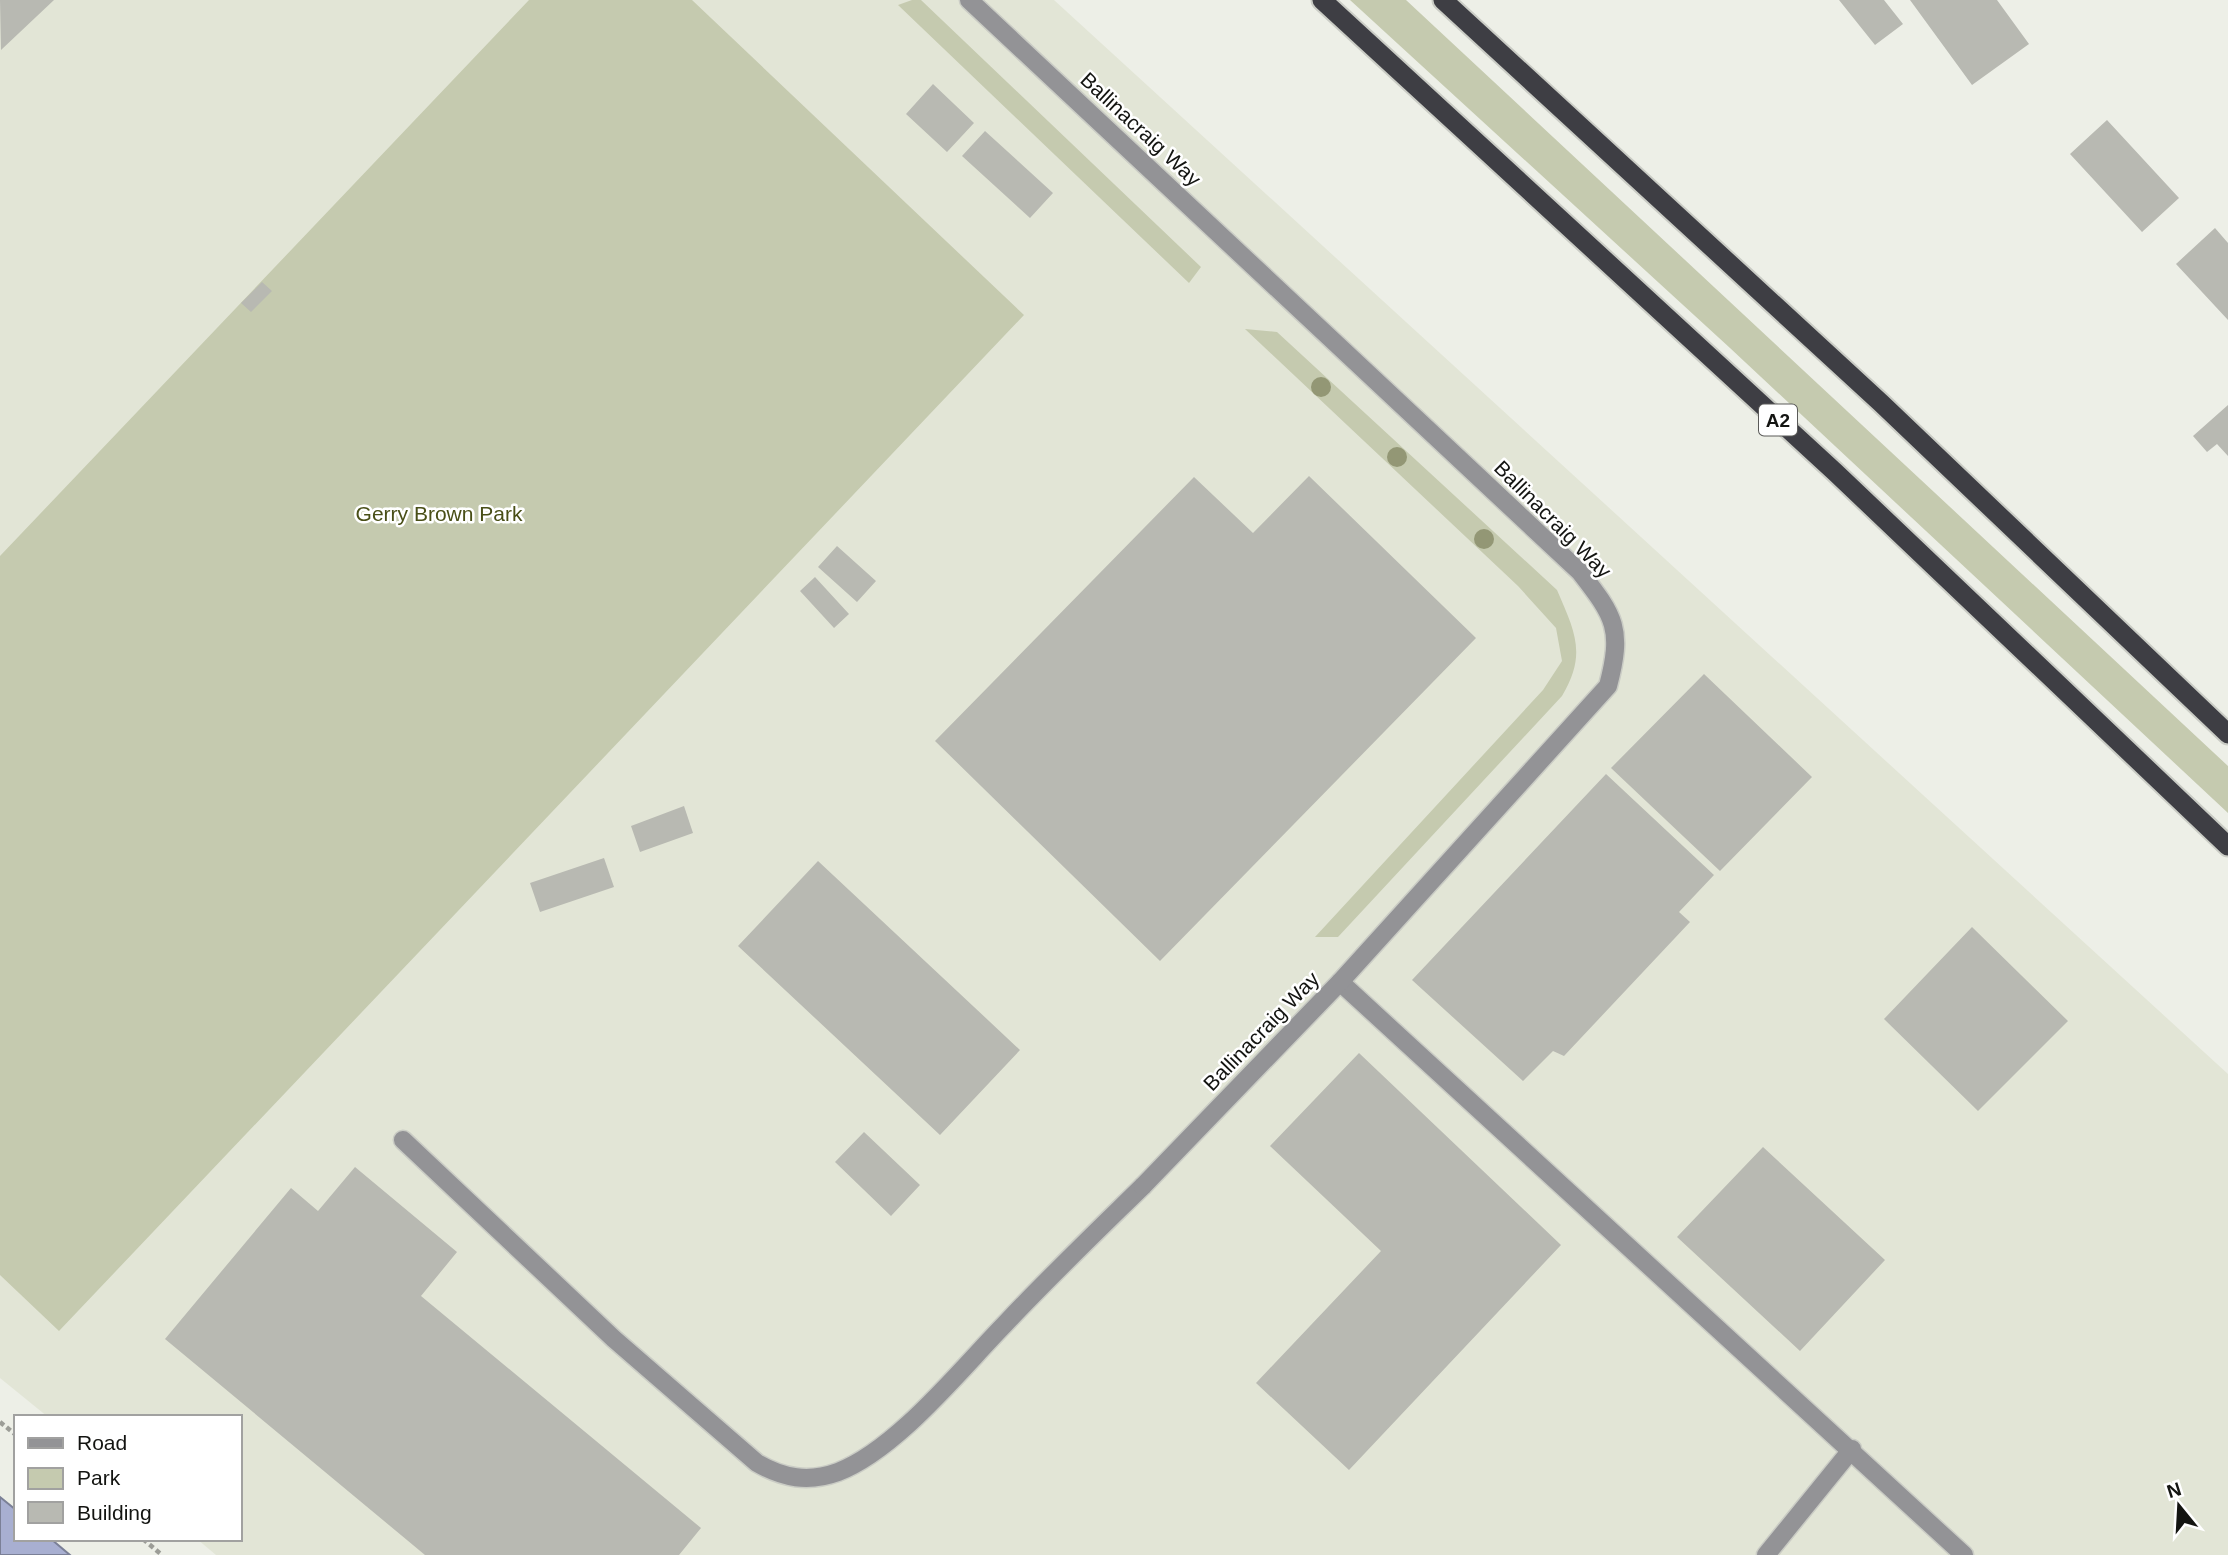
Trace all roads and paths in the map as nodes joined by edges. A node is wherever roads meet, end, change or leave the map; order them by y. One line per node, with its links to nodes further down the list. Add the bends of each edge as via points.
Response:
1 (969, 0): 6 (street, Ballinacraig Way, via 1580,572 1604,602 1616,628 1616,656 1608,686)
2 (1322, 0): 5 (highway, A2, via 1835,472)
3 (1443, 0): 4 (highway, via 1881,403)
4 (2228, 734)
5 (2228, 846)
6 (1340, 982): 7 (street, Ballinacraig Way, via 908,1424 838,1472 807,1478 781,1477 757,1463 614,1339); 10 (street)
7 (403, 1140)
8 (0, 1422): 9 (path)
9 (14, 1433)
10 (1852, 1449): 13 (street); 14 (street)
11 (145, 1541): 12 (path)
12 (162, 1555)
13 (1766, 1555)
14 (1964, 1555)

